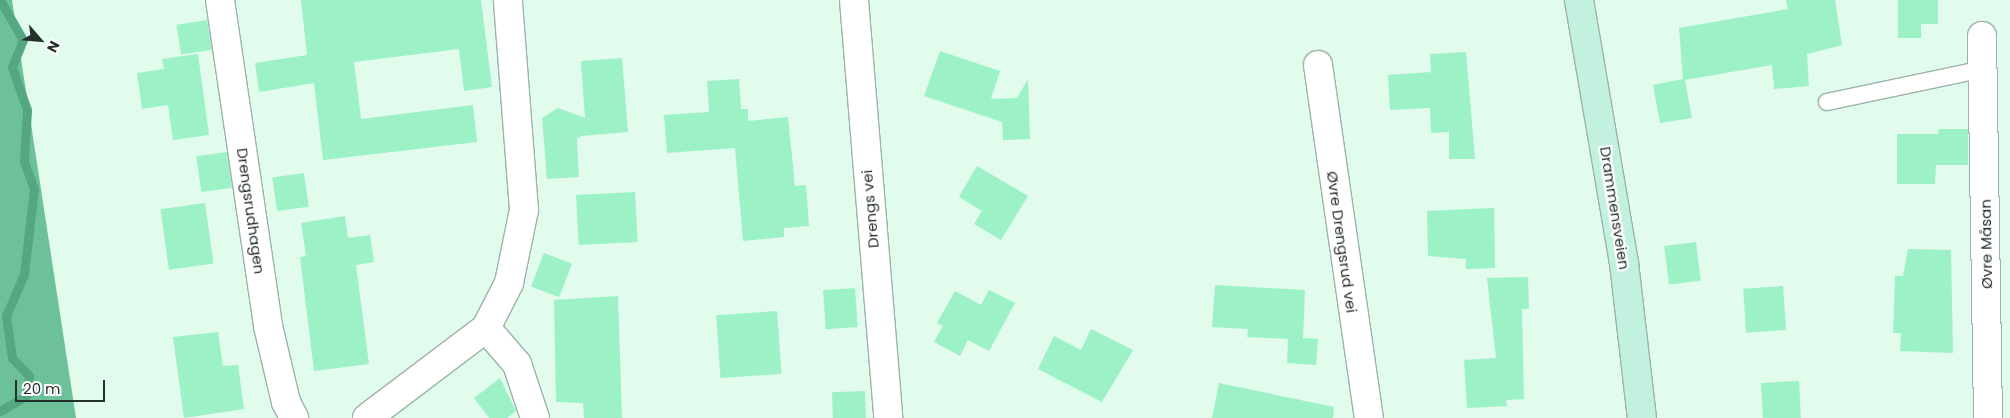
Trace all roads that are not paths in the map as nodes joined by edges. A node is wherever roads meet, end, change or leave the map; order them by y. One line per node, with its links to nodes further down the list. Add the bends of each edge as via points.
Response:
1 (220, 0): 10 (street, Drengsrudhagen, via 268,326 286,402)
2 (508, 0): 9 (street, via 524,210 509,283)
3 (854, 0): 13 (street, Drengs vei)
4 (1579, 0): 15 (main road, Drammensveien, via 1624,262)
5 (1982, 36): 7 (street, Øvre Måsan)
6 (1318, 65): 14 (street, Øvre Drengsrud vei)
7 (1984, 69): 8 (lane); 16 (street, Øvre Måsan)
8 (1827, 102)
9 (486, 328): 11 (street); 12 (street, via 517,364)
10 (294, 418)
11 (367, 418)
12 (535, 418)
13 (888, 418)
14 (1370, 418)
15 (1642, 418)
16 (1988, 418)

